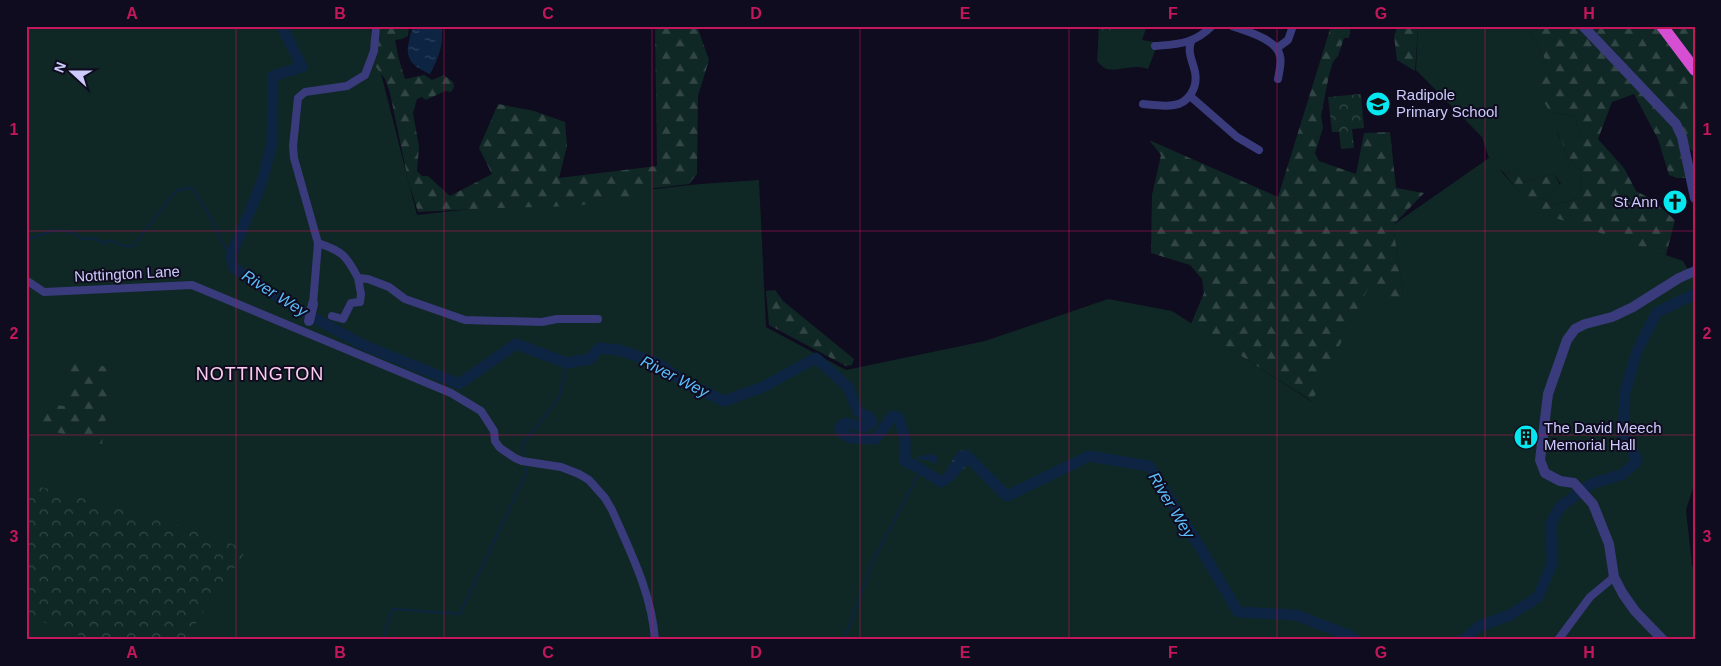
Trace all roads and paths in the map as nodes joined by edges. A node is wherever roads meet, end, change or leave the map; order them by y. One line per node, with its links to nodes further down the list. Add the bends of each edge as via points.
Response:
1 (376, 26): 16 (street, via 374,51 365,75 347,86 305,92 298,98 294,158)
2 (1212, 26): 7 (street)
3 (1232, 26): 9 (street, via 1261,37)
4 (1293, 26): 9 (street, via 1288,40)
5 (1583, 26): 15 (street, via 1676,124 1682,137)
6 (1662, 26): 10 (highway)
7 (1190, 42): 8 (street); 12 (street, via 1196,78)
8 (1155, 46)
9 (1277, 48): 11 (street, via 1280,55)
10 (1695, 70)
11 (1278, 79)
12 (1190, 96): 13 (street, via 1176,105); 14 (street, via 1237,137)
13 (1143, 104)
14 (1259, 150)
15 (1695, 198)
16 (318, 242): 18 (street, via 338,250 350,262); 20 (street)
17 (1695, 271): 25 (street, via 1633,307 1575,328 1567,340 1548,394 1540,460 1542,468 1560,481 1574,483 1593,504 1610,550)
18 (358, 278): 21 (street, via 362,294 360,302 351,303 343,319); 22 (street, via 389,287 405,299 465,320 542,322)
19 (26, 280): 24 (street, Nottington Lane, via 44,292 192,285)
20 (313, 304): 23 (street)
21 (332, 316)
22 (598, 318)
23 (309, 321): 24 (street)
24 (302, 330): 26 (street, Nottington Lane, via 451,394 481,411 500,448 515,458 561,467 589,480 609,504 647,594)
25 (1614, 577): 27 (street, via 1590,597); 28 (street, via 1635,611)
26 (655, 640)
27 (1558, 640)
28 (1663, 640)

